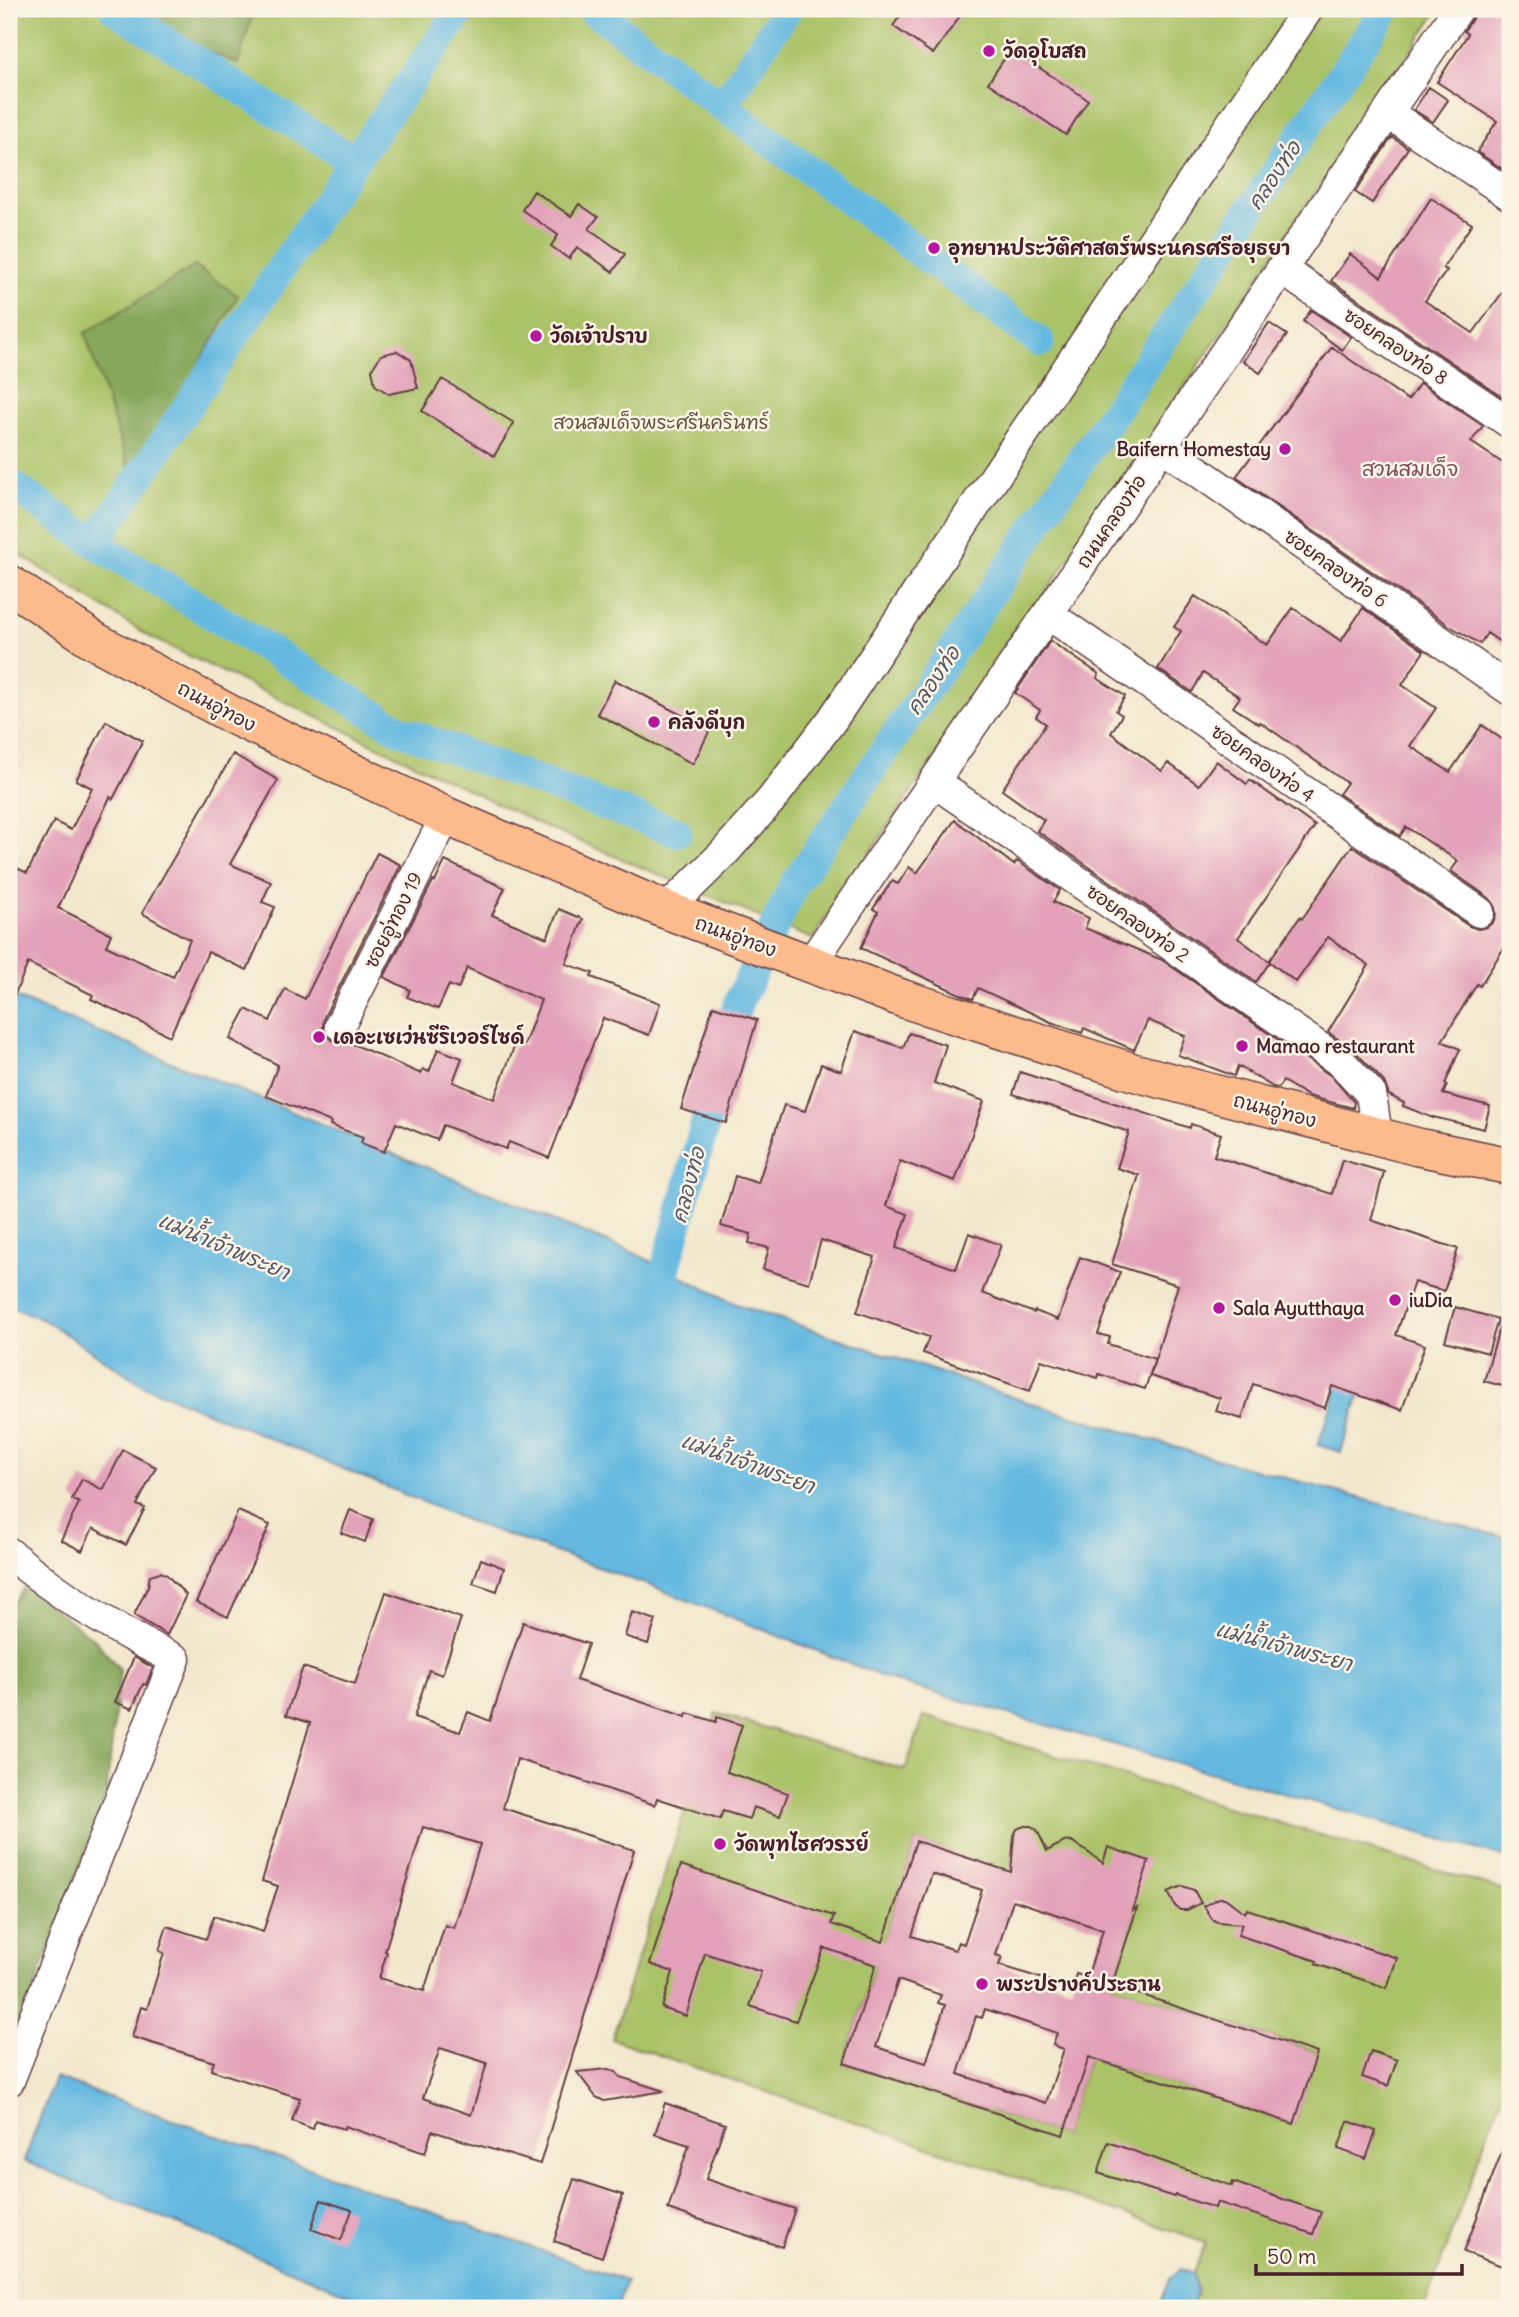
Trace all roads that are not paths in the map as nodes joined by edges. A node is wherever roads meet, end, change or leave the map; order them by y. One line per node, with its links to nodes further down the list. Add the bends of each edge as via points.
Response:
1 (1308, 9): 13 (street, via 832,720 772,799)
2 (1458, 9): 3 (street, ถนนคลองท่อ)
3 (1388, 113): 4 (street); 5 (street, ถนนคลองท่อ)
4 (1510, 195)
5 (1281, 269): 6 (street, ซอยคลองท่อ 8); 7 (street, ถนนคลองท่อ)
6 (1510, 423)
7 (1162, 446): 9 (street, ถนนคลองท่อ); 10 (street, ซอยคลองท่อ 6)
8 (9, 584): 12 (main road, ถนนอู่ทอง, via 95,641 234,716)
9 (1048, 614): 11 (street, ถนนคลองท่อ); 14 (street, ซอยคลองท่อ 4)
10 (1510, 690)
11 (934, 782): 15 (street, ถนนคลองท่อ); 17 (street, ซอยคลองท่อ 2, via 1342,1063 1371,1094)
12 (446, 816): 13 (main road, ถนนอู่ทอง); 16 (street, ซอยอู่ทอง 19)
13 (666, 910): 15 (main road, ถนนอู่ทอง)
14 (1479, 912)
15 (802, 960): 17 (main road, ถนนอู่ทอง, via 904,999 1133,1072)
16 (340, 1025)
17 (1377, 1136): 18 (main road, ถนนอู่ทอง)
18 (1510, 1166)
19 (9, 1553): 20 (street, via 47,1585 124,1634 175,1659)
20 (9, 2081)

